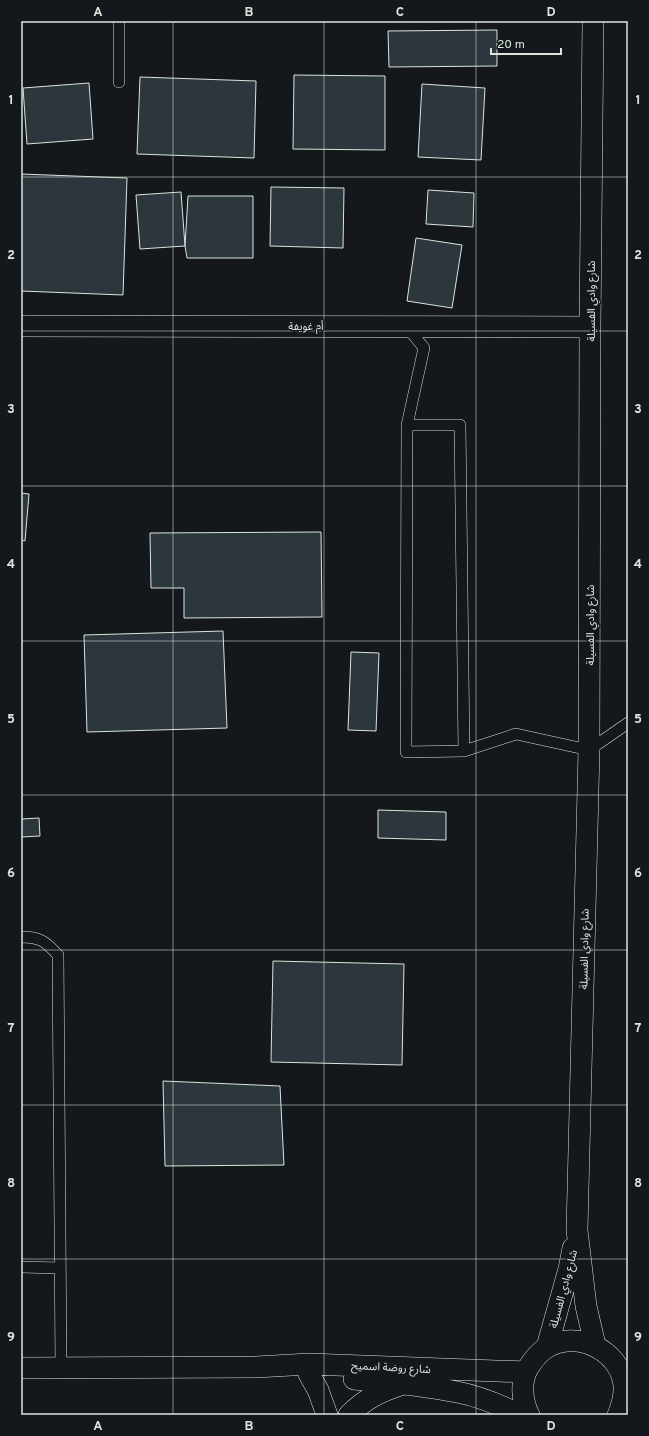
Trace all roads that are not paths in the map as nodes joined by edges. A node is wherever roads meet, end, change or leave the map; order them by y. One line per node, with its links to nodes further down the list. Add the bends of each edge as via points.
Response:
1 (119, 21): 3 (lane)
2 (593, 21): 6 (street, شارع وادي الفسيلة)
3 (119, 82)
4 (21, 326): 5 (street, أم غويفة)
5 (406, 326): 6 (street, أم غويفة); 7 (lane, via 424,348)
6 (590, 327): 9 (street, شارع وادي الفسيلة)
7 (407, 425): 10 (lane, via 460,425); 10 (lane, via 406,752)
8 (628, 723): 9 (lane)
9 (589, 750): 10 (lane, via 516,734); 12 (street, شارع وادي الفسيلة)
10 (464, 751)
11 (21, 936): 14 (lane, via 45,941 58,955)
12 (577, 1230): 15 (street, شارع وادي الفسيلة, via 586,1306); 16 (street, شارع وادي الفسيلة)
13 (21, 1267): 14 (lane)
14 (60, 1268): 19 (lane)
15 (595, 1345): 16 (street, via 579,1341 562,1341); 20 (street)
16 (547, 1347): 21 (street, via 534,1358)
17 (256, 1367): 19 (street, شارع روضة اسميح); 21 (street, شارع روضة اسميح, via 309,1364); 22 (street, شارع روضة اسميح)
18 (21, 1368): 19 (street, شارع روضة اسميح)
19 (61, 1368)
20 (624, 1369): 29 (street, via 623,1402)
21 (526, 1372): 28 (street, via 522,1389 524,1406)
22 (309, 1374): 23 (street, شارع روضة اسميح); 25 (street)
23 (404, 1384): 26 (street, via 381,1391 360,1404); 27 (street, شارع روضة اسميح, via 457,1392)
24 (628, 1411): 30 (street)
25 (327, 1415)
26 (350, 1415)
27 (520, 1415)
28 (529, 1415)
29 (618, 1415)
30 (621, 1415)

